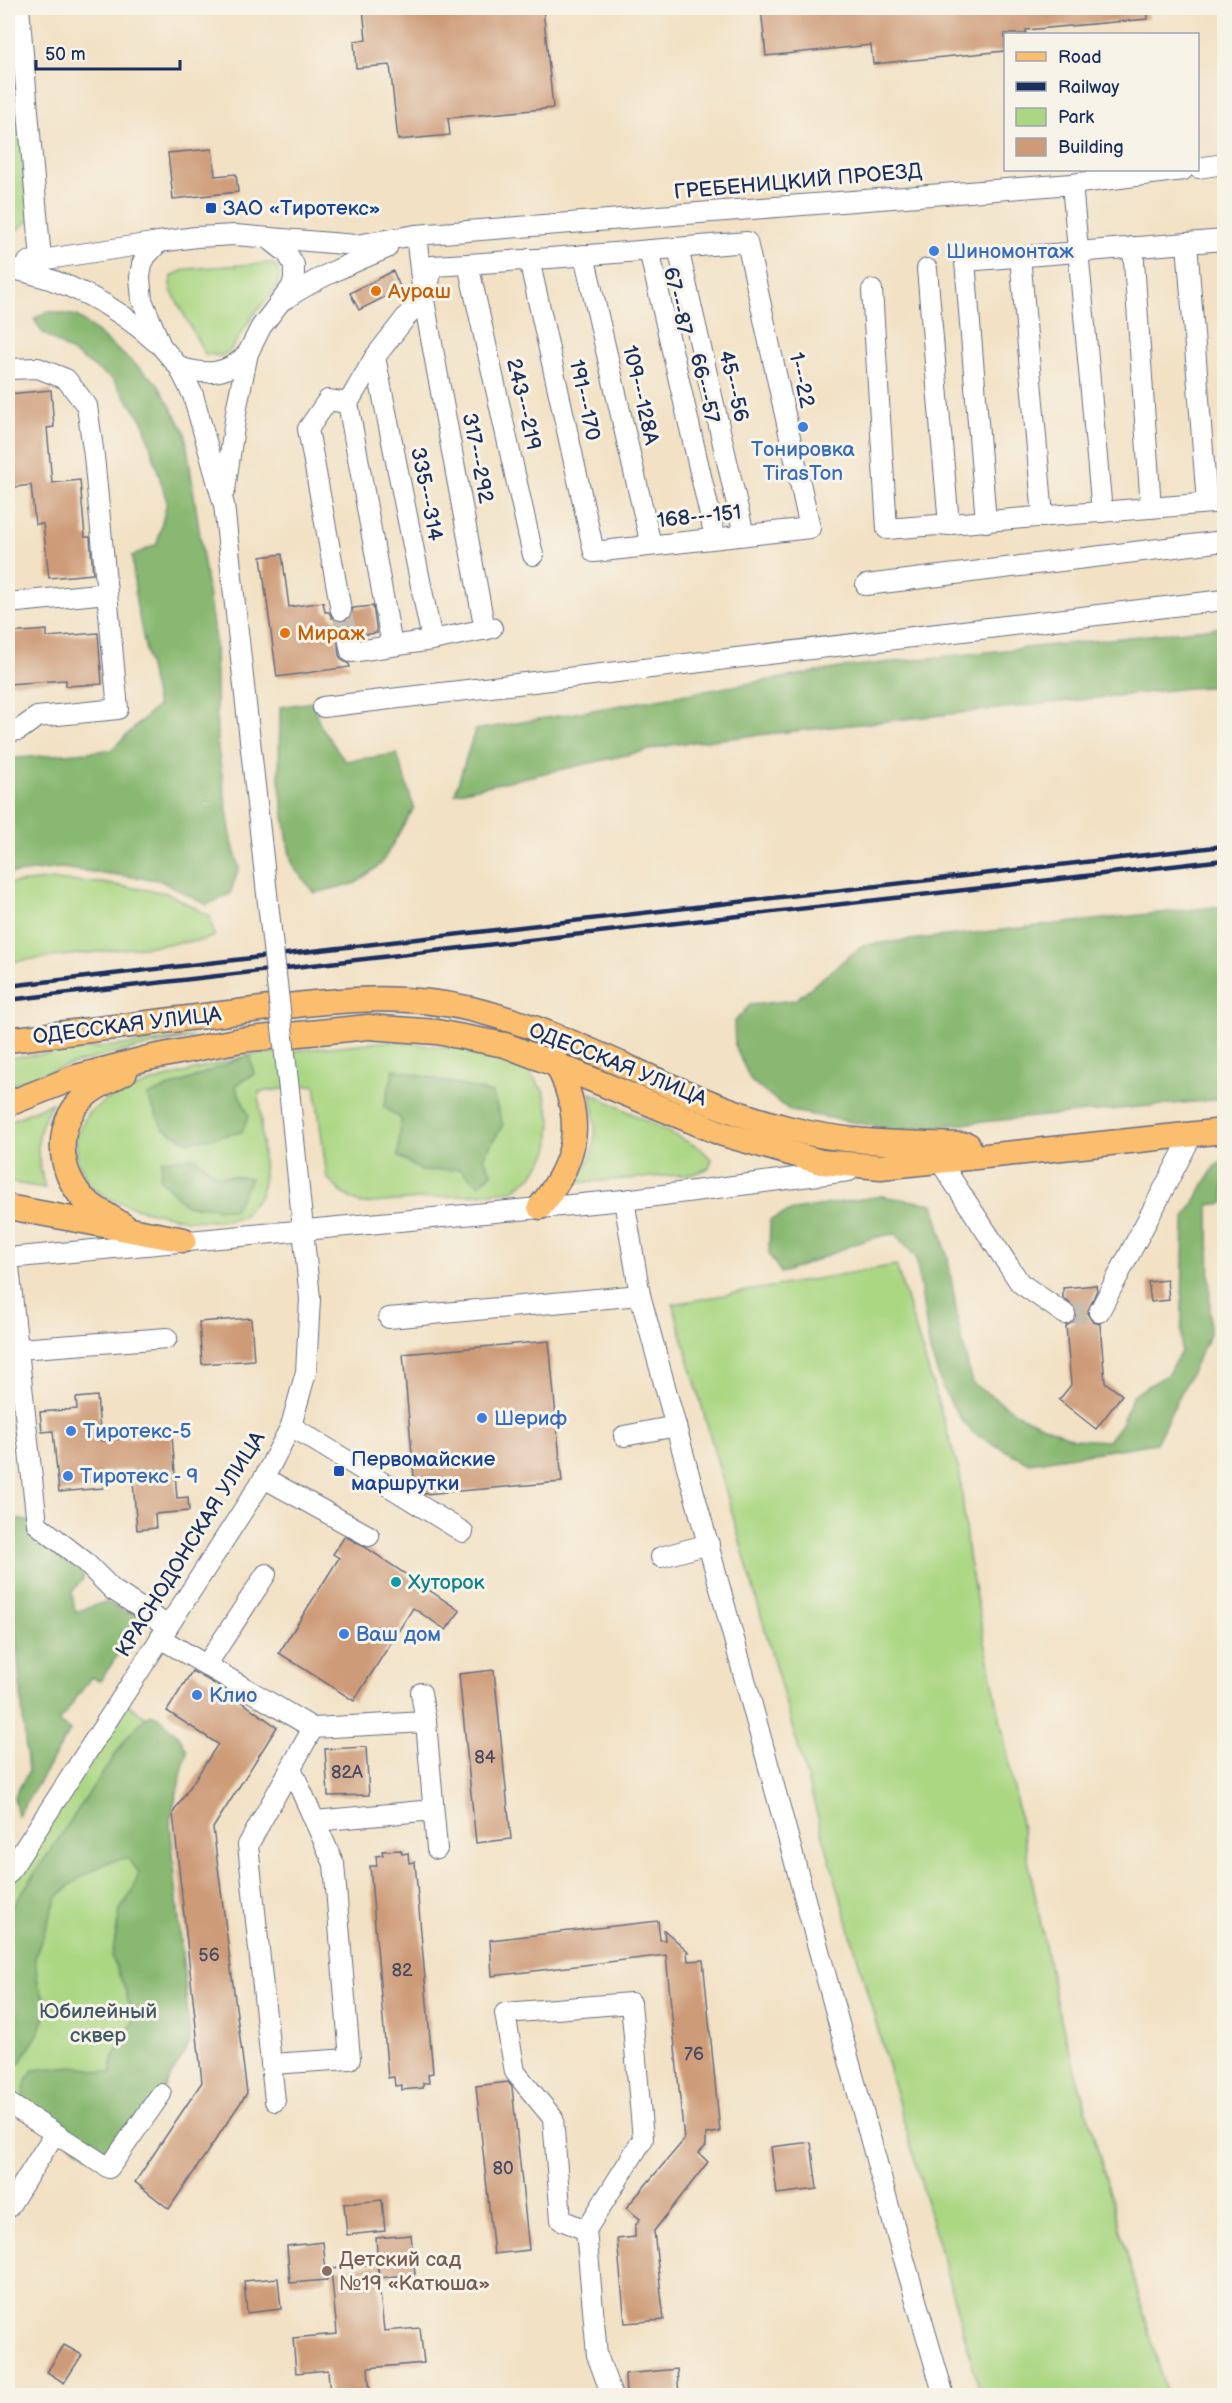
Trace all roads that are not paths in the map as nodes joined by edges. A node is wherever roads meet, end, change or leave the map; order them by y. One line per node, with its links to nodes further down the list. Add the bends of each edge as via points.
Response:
1 (19, 8): 17 (street)
2 (1224, 164): 3 (street)
3 (1199, 168)
4 (1174, 171): 5 (street, ГРЕБЕНИЦКИЙ ПРОЕЗД)
5 (1072, 183): 6 (street, ГРЕБЕНИЦКИЙ ПРОЕЗД); 14 (street)
6 (416, 235): 7 (street, ГРЕБЕНИЦКИЙ ПРОЕЗД, via 356,244); 23 (street); 24 (street, ГРЕБЕНИЦКИЙ ПРОЕЗД, via 339,268)
7 (268, 238): 9 (street, via 218,235); 24 (street, via 287,253 294,265 291,288)
8 (1224, 240): 10 (street)
9 (159, 242): 17 (street); 25 (street, via 146,256 140,277 142,300)
10 (1186, 243): 12 (street); 31 (street)
11 (683, 247): 13 (street); 38 (street, 1---22, via 747,242); 39 (street, 45---56)
12 (1133, 247): 14 (street); 33 (street)
13 (646, 250): 15 (street); 40 (street, 67---87)
14 (1077, 252): 16 (street); 34 (street)
15 (589, 254): 18 (street); 42 (street, 109---128А)
16 (1020, 256): 35 (street); 36 (street, via 965,261)
17 (41, 260): 20 (street)
18 (535, 262): 19 (street); 43 (street, 191---170)
19 (475, 263): 23 (street, via 432,266); 44 (street, 243---219)
20 (8, 266): 25 (street, via 95,298)
21 (927, 269): 37 (street)
22 (872, 290): 37 (street, via 887,529)
23 (425, 292): 27 (street); 50 (street, via 489,625)
24 (280, 303): 26 (street, via 261,327)
25 (161, 346): 28 (street)
26 (248, 353): 28 (street, via 232,367 212,374); 32 (street, via 231,439)
27 (375, 357): 30 (street); 50 (street, 335---314)
28 (179, 367): 32 (street, via 201,416)
29 (8, 369): 46 (street, via 38,368 66,379 87,406)
30 (348, 403): 49 (street, via 327,400 308,429); 52 (street)
31 (1216, 503): 33 (street)
32 (224, 505): 69 (street, КРАСНОДОНСКАЯ УЛИЦА, bridge)
33 (1151, 508): 34 (street)
34 (1102, 512): 35 (street)
35 (1043, 518): 36 (street)
36 (986, 522): 37 (street)
37 (950, 525)
38 (810, 528): 39 (street, 168---151)
39 (749, 535): 40 (street, 168---151)
40 (710, 538): 42 (street, 168---151)
41 (1224, 541): 45 (street)
42 (656, 545): 43 (street, 168---151)
43 (599, 551)
44 (538, 554)
45 (866, 585)
46 (107, 593): 48 (street); 54 (street, via 118,709 36,717 19,730)
47 (1224, 600): 53 (street)
48 (8, 603)
49 (341, 610)
50 (432, 640): 52 (street)
51 (350, 644): 52 (street)
52 (392, 646)
53 (322, 707)
54 (8, 732)
55 (539, 1030): 56 (main road, ОДЕССКАЯ УЛИЦА, via 449,1005 416,1000 345,999); 58 (main road); 62 (main road, ОДЕССКАЯ УЛИЦА, via 722,1107 790,1129 860,1142)
56 (8, 1040)
57 (148, 1058): 58 (main road, ОДЕССКАЯ УЛИЦА, via 241,1040 368,1027 437,1032 505,1045); 59 (main road, ОДЕССКАЯ УЛИЦА, via 76,1077); 68 (main road, via 82,1098 68,1118 62,1141 65,1168 82,1197)
58 (557, 1065): 64 (main road, ОДЕССКАЯ УЛИЦА, via 723,1134 821,1162); 67 (main road, via 569,1089 574,1134 565,1169)
59 (8, 1104)
60 (1224, 1131): 61 (main road)
61 (1192, 1135): 62 (main road); 73 (street)
62 (1055, 1147): 63 (main road, ОДЕССКАЯ УЛИЦА)
63 (939, 1160): 64 (main road, ОДЕССКАЯ УЛИЦА); 74 (street, via 1020,1283)
64 (881, 1167): 65 (street, ОДЕССКАЯ УЛИЦА)
65 (624, 1200): 67 (street, ОДЕССКАЯ УЛИЦА); 72 (street)
66 (8, 1207): 68 (main road)
67 (540, 1207): 69 (street, ОДЕССКАЯ УЛИЦА)
68 (127, 1228): 70 (main road)
69 (304, 1230): 70 (street, ОДЕССКАЯ УЛИЦА); 78 (street, КРАСНОДОНСКАЯ УЛИЦА, via 310,1299 306,1372)
70 (184, 1240): 71 (street, ОДЕССКАЯ УЛИЦА)
71 (8, 1258): 77 (street)
72 (640, 1294): 75 (street); 79 (street)
73 (1099, 1312)
74 (1065, 1314)
75 (389, 1318)
76 (167, 1338): 77 (street)
77 (19, 1349): 87 (street, via 37,1524)
78 (291, 1426): 81 (street, КРАСНОДОНСКАЯ УЛИЦА); 82 (street)
79 (676, 1426): 80 (street); 84 (street)
80 (624, 1436)
81 (264, 1478): 83 (street); 87 (street, КРАСНОДОНСКАЯ УЛИЦА)
82 (463, 1532)
83 (369, 1536)
84 (709, 1544): 85 (street); 105 (street)
85 (661, 1557)
86 (266, 1574): 88 (street)
87 (164, 1632): 88 (street); 96 (street, КРАСНОДОНСКАЯ УЛИЦА)
88 (207, 1664): 91 (street)
89 (421, 1693): 90 (street)
90 (426, 1722): 91 (street); 93 (street)
91 (313, 1728): 92 (street)
92 (291, 1768): 94 (street); 97 (street, via 248,1845)
93 (434, 1810): 94 (street); 95 (street)
94 (315, 1821): 97 (street, via 334,1864 350,2059)
95 (437, 1849)
96 (8, 1874)
97 (271, 2064): 99 (street)
98 (161, 2094): 101 (street, via 109,2168)
99 (275, 2101)
100 (8, 2103): 101 (street)
101 (55, 2133): 102 (street)
102 (8, 2208)
103 (586, 2230): 103 (street, via 561,2220 553,2118 514,2072 505,2013 631,2003 643,2139); 104 (street, via 597,2355)
104 (612, 2396)
105 (944, 2396)

